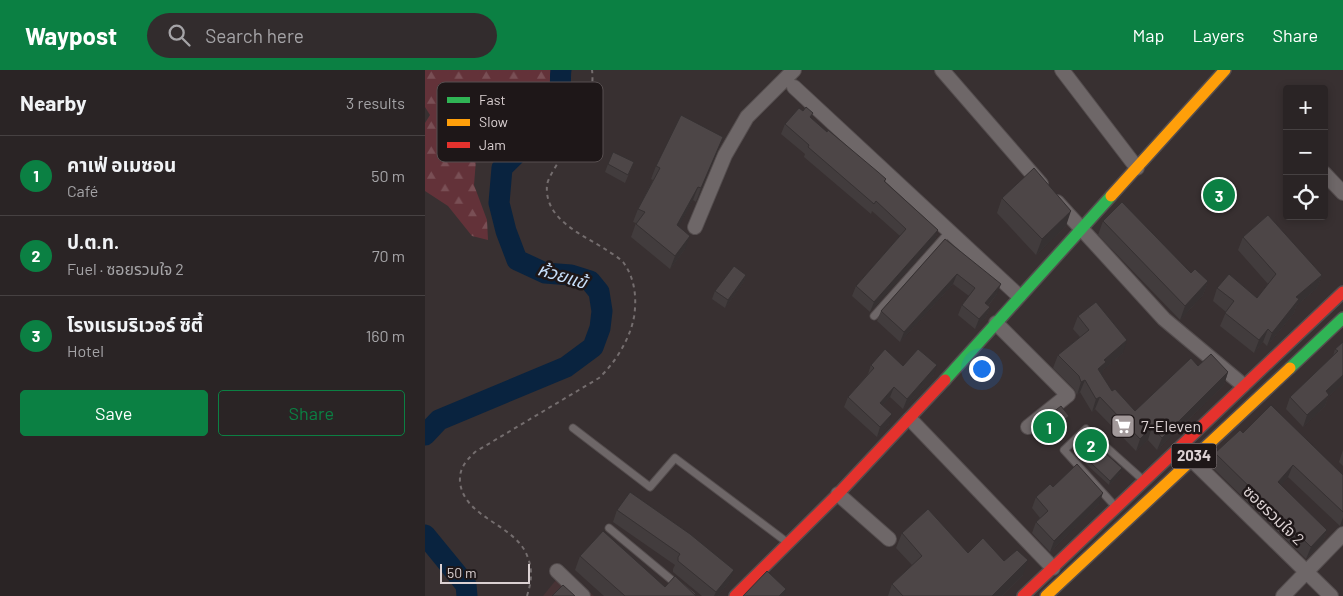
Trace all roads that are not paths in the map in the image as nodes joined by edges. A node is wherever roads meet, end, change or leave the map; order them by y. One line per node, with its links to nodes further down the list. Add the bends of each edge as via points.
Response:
1 (794, 70): 9 (street, via 747,117 725,155)
2 (942, 70): 10 (street)
3 (1062, 70): 6 (street)
4 (1225, 70): 6 (main road)
5 (794, 87): 11 (street)
6 (1137, 168): 10 (main road)
7 (1326, 175): 8 (street)
8 (1343, 192)
9 (695, 226)
10 (1081, 230): 13 (main road); 17 (street, via 1164,319)
11 (949, 232): 13 (street); 14 (lane)
12 (1342, 294): 17 (main road, 2034)
13 (1019, 296): 16 (main road)
14 (874, 316)
15 (1343, 318): 21 (main road, 2034, via 1261,401)
16 (996, 323): 18 (main road); 19 (street, via 1068,395)
17 (1243, 386): 22 (main road, 2034)
18 (910, 419): 23 (main road); 29 (street)
19 (1028, 427)
20 (573, 428): 28 (lane, via 650,487 675,458)
21 (1191, 459): 31 (street, ซอยรวมใจ 2); 36 (main road, 2034)
22 (1144, 480): 24 (main road, 2034); 24 (lane, via 1086,429 1064,450)
23 (838, 494): 27 (street); 28 (main road)
24 (1116, 507): 29 (main road, 2034)
25 (609, 528): 33 (lane)
26 (1343, 534): 31 (street)
27 (889, 539)
28 (788, 543): 34 (main road)
29 (1053, 568): 35 (main road, 2034)
30 (557, 571): 32 (street)
31 (1307, 572): 37 (street); 38 (street, ซอยรวมใจ 2)
32 (583, 596)
33 (691, 596)
34 (735, 596)
35 (1023, 596)
36 (1046, 596)
37 (1283, 596)
38 (1331, 596)

